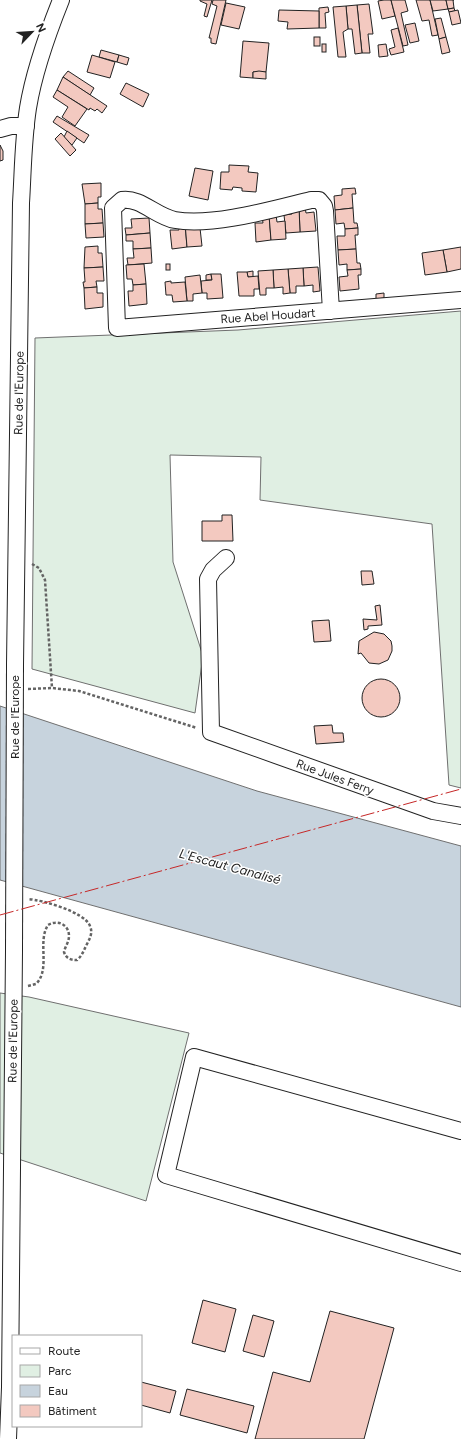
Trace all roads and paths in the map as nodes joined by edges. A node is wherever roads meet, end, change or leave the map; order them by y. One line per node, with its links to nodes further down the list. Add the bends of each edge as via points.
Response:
1 (61, 0): 2 (street, Rue de l'Europe, via 36,70)
2 (26, 126): 3 (street, via 11,126); 14 (street, Rue de l'Europe, bridge, via 21,203)
3 (0, 130)
4 (461, 300): 5 (street)
5 (330, 311): 5 (street, Rue Abel Houdart, via 117,328 113,208 118,201 126,199 165,217 184,221 231,218 319,200 325,211)
6 (226, 558): 8 (street, via 213,570 208,580)
7 (29, 564): 8 (path, via 39,568 45,580 52,688 87,694)
8 (211, 732): 9 (street, Rue Jules Ferry, via 433,811)
9 (461, 816)
10 (27, 898): 11 (path, via 49,902 84,918 90,925 91,937 82,954 77,960 73,960 64,952 69,936 67,929 55,922 48,925 41,977 32,986)
11 (22, 986)
12 (461, 1131): 13 (street, via 194,1057 166,1175)
13 (461, 1262)
14 (8, 1439)

